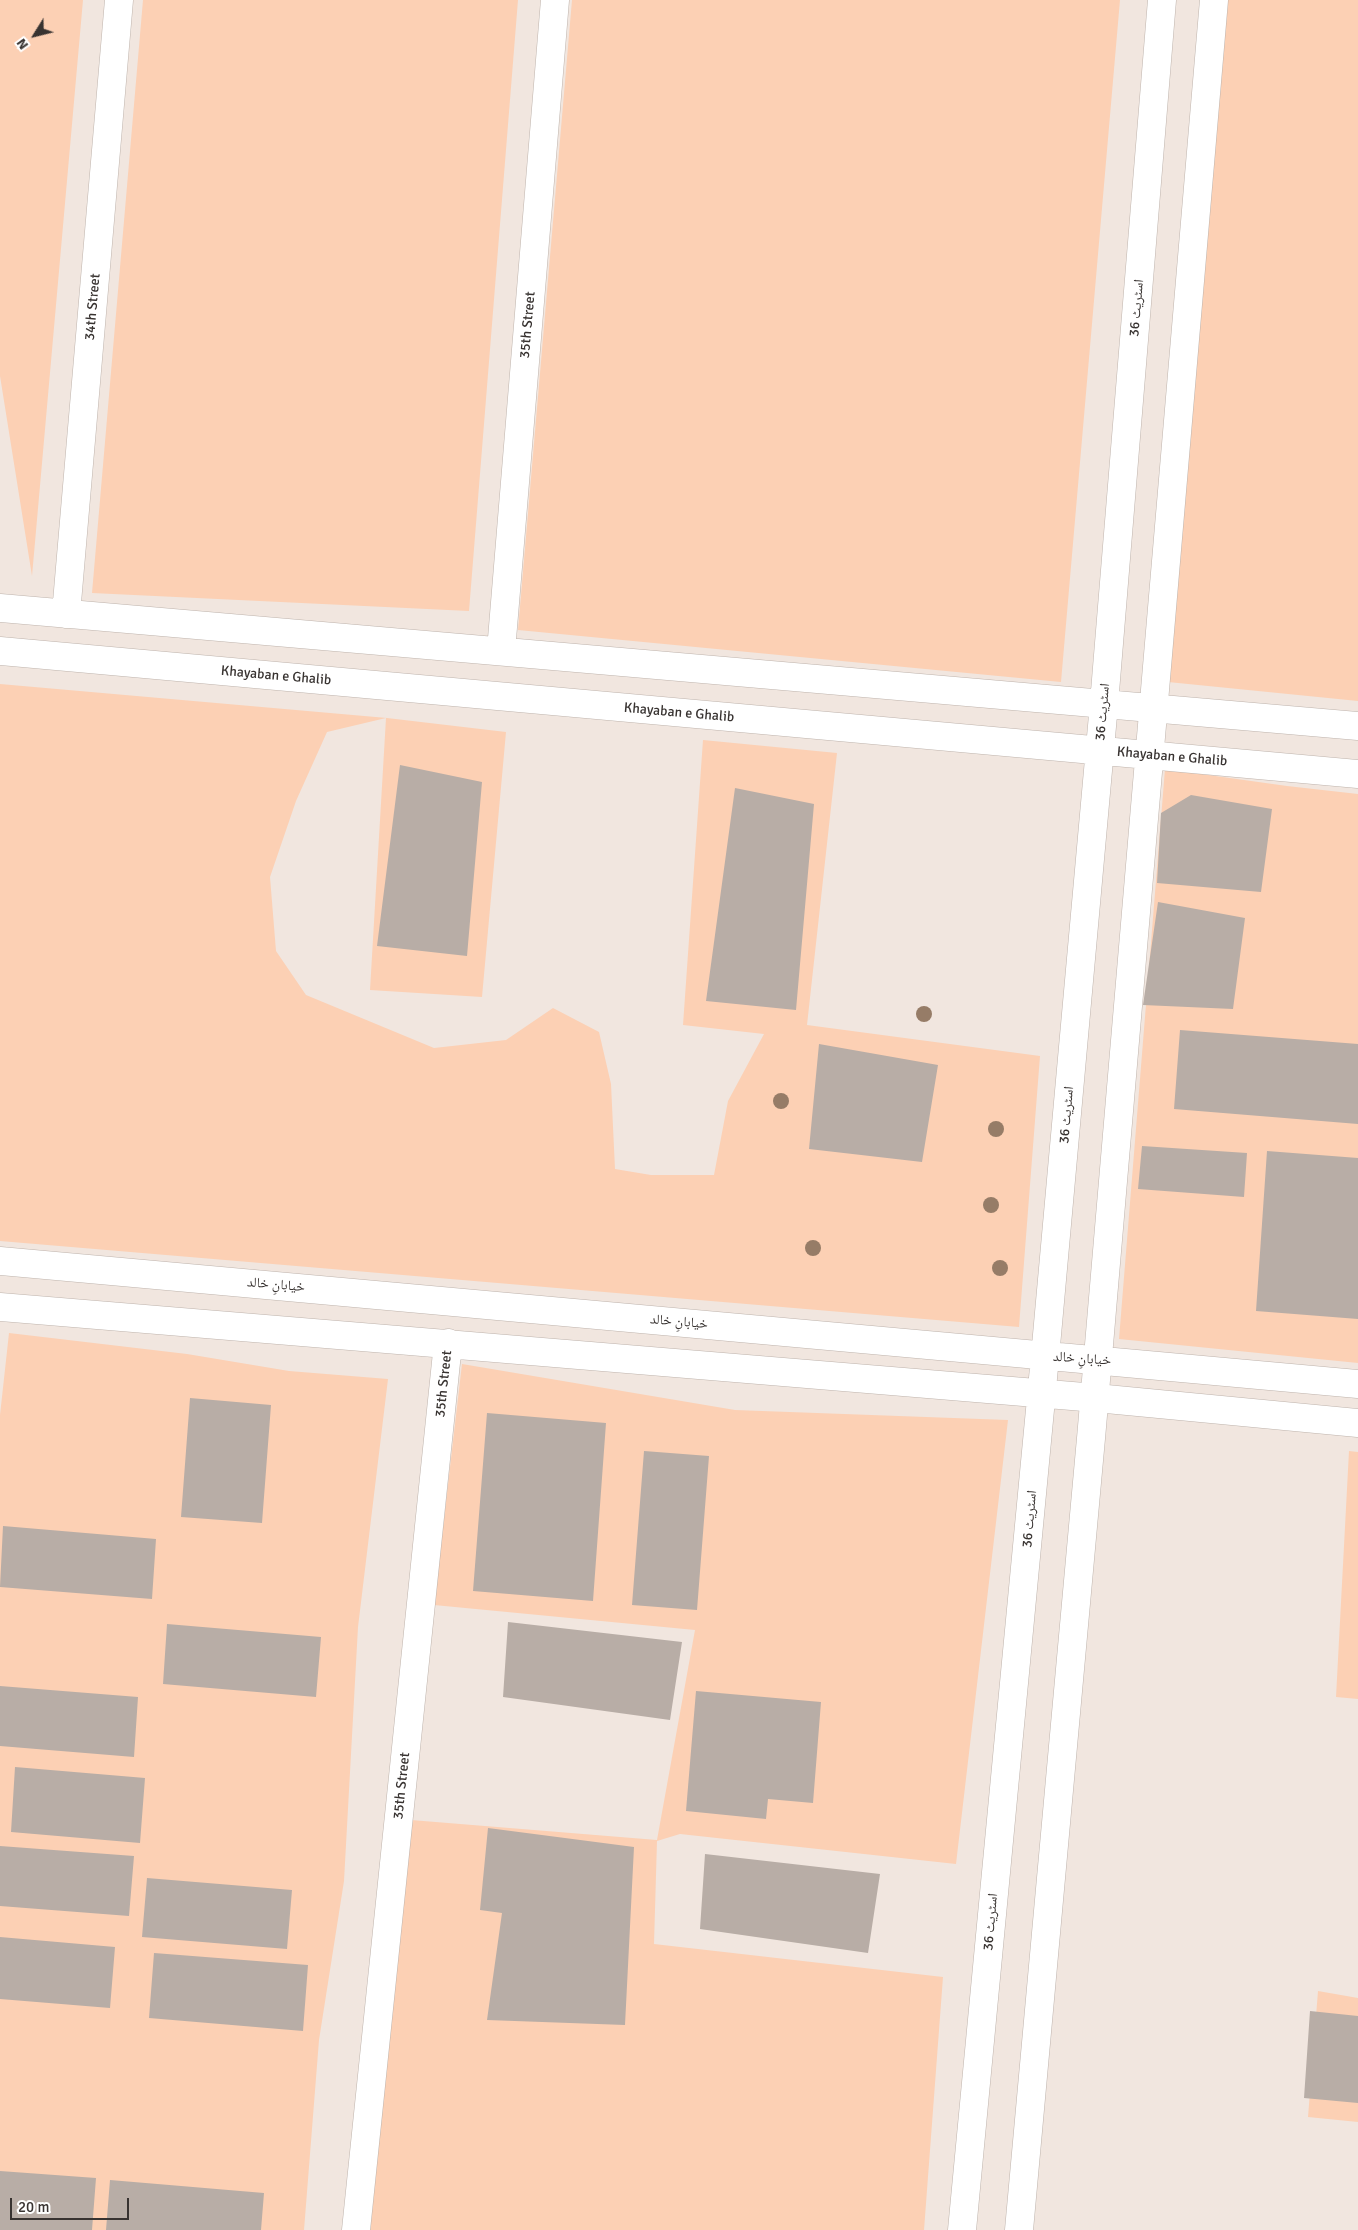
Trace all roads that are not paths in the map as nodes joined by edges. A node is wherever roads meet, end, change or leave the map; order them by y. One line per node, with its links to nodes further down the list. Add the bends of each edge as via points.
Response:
1 (119, 0): 6 (street, 34th Street)
2 (555, 0): 8 (street, 35th Street)
3 (1162, 0): 9 (street, اسٹریٹ 36)
4 (1214, 0): 10 (street)
5 (0, 608): 6 (street)
6 (66, 614): 8 (street)
7 (0, 651): 12 (street, Khayaban e Ghalib)
8 (501, 651): 9 (street)
9 (1104, 704): 10 (street); 12 (street, اسٹریٹ 36)
10 (1156, 710): 11 (street); 13 (street)
11 (1358, 726)
12 (1100, 751): 13 (street, Khayaban e Ghalib); 18 (street, اسٹریٹ 36)
13 (1152, 755): 14 (street, Khayaban e Ghalib); 19 (street)
14 (1358, 774)
15 (0, 1261): 18 (street, خیابانِ خالد)
16 (0, 1307): 17 (street)
17 (448, 1343): 21 (street); 24 (street, 35th Street)
18 (1045, 1357): 19 (street, خیابانِ خالد); 21 (street, اسٹریٹ 36)
19 (1099, 1360): 20 (street, خیابانِ خالد); 22 (street)
20 (1358, 1384)
21 (1042, 1394): 22 (street); 25 (street, اسٹریٹ 36)
22 (1096, 1398): 23 (street); 26 (street)
23 (1358, 1423)
24 (356, 2230)
25 (962, 2230)
26 (1019, 2230)

